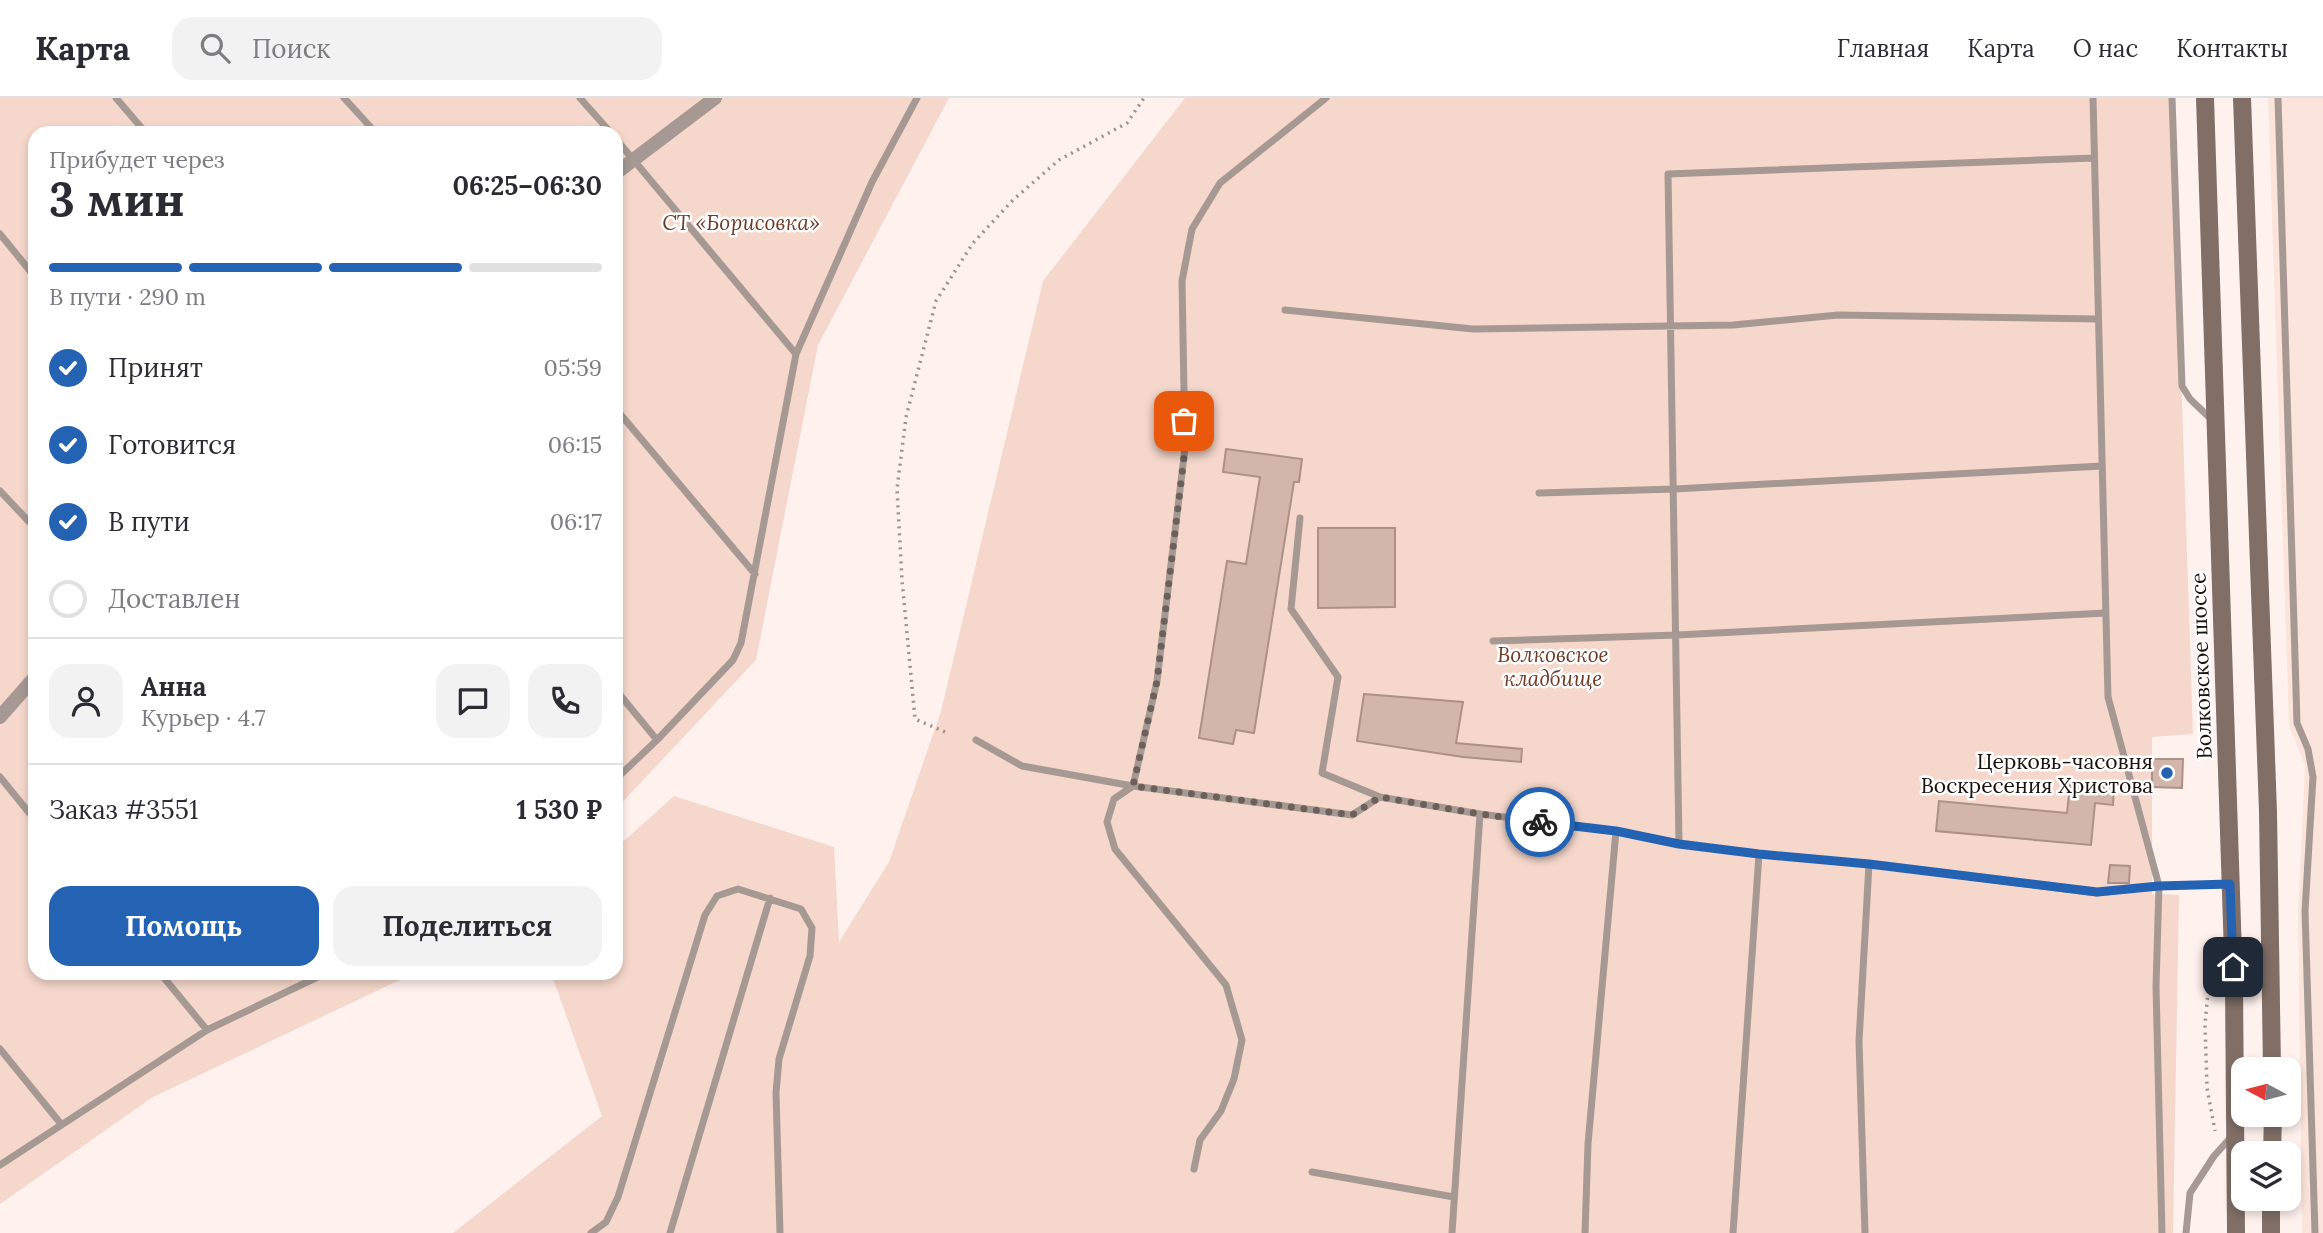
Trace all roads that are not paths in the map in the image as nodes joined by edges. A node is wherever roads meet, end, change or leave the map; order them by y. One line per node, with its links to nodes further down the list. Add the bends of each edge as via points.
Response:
1 (116, 98): 12 (lane)
2 (344, 98): 13 (lane)
3 (580, 98): 14 (lane)
4 (715, 98): 17 (street)
5 (917, 98): 24 (lane, via 872,182)
6 (1326, 98): 44 (lane, via 1220,183 1192,229 1182,281 1185,449 1157,681)
7 (2093, 98): 16 (lane)
8 (2172, 98): 26 (lane, via 2182,386 2190,400)
9 (2205, 98): 26 (main road, Волковское шоссе)
10 (2242, 98): 59 (main road, via 2268,812)
11 (2278, 98): 78 (lane, via 2297,723 2313,778 2305,911)
12 (140, 126)
13 (370, 126)
14 (605, 126)
15 (623, 147): 17 (lane)
16 (2094, 158): 22 (lane); 23 (lane, via 1668,174)
17 (634, 160): 18 (street); 24 (lane)
18 (623, 168)
19 (0, 234): 20 (lane)
20 (28, 268)
21 (1285, 310): 23 (lane, via 1473,329)
22 (2098, 319): 23 (lane, via 1838,315); 27 (lane)
23 (1672, 326): 28 (lane)
24 (796, 354): 33 (lane)
25 (623, 417): 33 (lane)
26 (2217, 424): 52 (main road, Волковское шоссе)
27 (2102, 466): 28 (lane); 34 (lane)
28 (1675, 489): 30 (lane); 35 (lane)
29 (0, 491): 32 (lane)
30 (1539, 493)
31 (1300, 518): 45 (lane, via 1291,609 1338,677 1322,773)
32 (28, 521)
33 (755, 574): 40 (lane, via 741,643 733,660)
34 (2106, 614): 35 (lane); 53 (lane, via 2108,697)
35 (1677, 635): 36 (lane); 49 (lane)
36 (1493, 640)
37 (28, 685): 39 (street)
38 (623, 699): 40 (lane)
39 (0, 717)
40 (657, 740): 42 (lane)
41 (976, 740): 44 (lane, via 1022,766)
42 (623, 772)
43 (0, 778): 46 (lane)
44 (1133, 786): 45 (lane, via 1352,815); 63 (lane, via 1114,799 1107,822 1115,849 1226,985 1242,1040 1234,1079 1200,1140)
45 (1380, 797): 47 (lane)
46 (28, 812)
47 (1480, 814): 48 (lane); 65 (lane)
48 (1616, 831): 49 (lane); 71 (lane, via 1588,1144)
49 (1679, 844): 50 (lane)
50 (1759, 854): 51 (lane); 72 (lane)
51 (1869, 864): 53 (lane, via 2097,892); 73 (lane, via 1859,1041)
52 (2230, 884): 53 (lane); 61 (main road, Волковское шоссе)
53 (2159, 886): 74 (lane, via 2156,986)
54 (770, 898): 67 (lane, via 738,889 717,896 705,915 618,1198 606,1222); 68 (lane); 69 (lane, via 801,909 812,928 810,956 779,1059)
55 (166, 980): 57 (lane)
56 (312, 980): 57 (lane)
57 (207, 1031): 60 (lane)
58 (0, 1049): 60 (lane)
59 (2272, 1057)
60 (61, 1124): 62 (lane)
61 (2236, 1132): 75 (lane, via 2190,1193); 76 (main road, Волковское шоссе)
62 (0, 1166)
63 (1194, 1169)
64 (1312, 1172): 65 (lane)
65 (1454, 1197): 70 (lane)
66 (2271, 1211): 77 (main road)
67 (591, 1233)
68 (670, 1233)
69 (780, 1233)
70 (1452, 1233)
71 (1585, 1233)
72 (1733, 1233)
73 (1865, 1233)
74 (2162, 1233)
75 (2186, 1233)
76 (2236, 1233)
77 (2271, 1233)
78 (2315, 1233)

